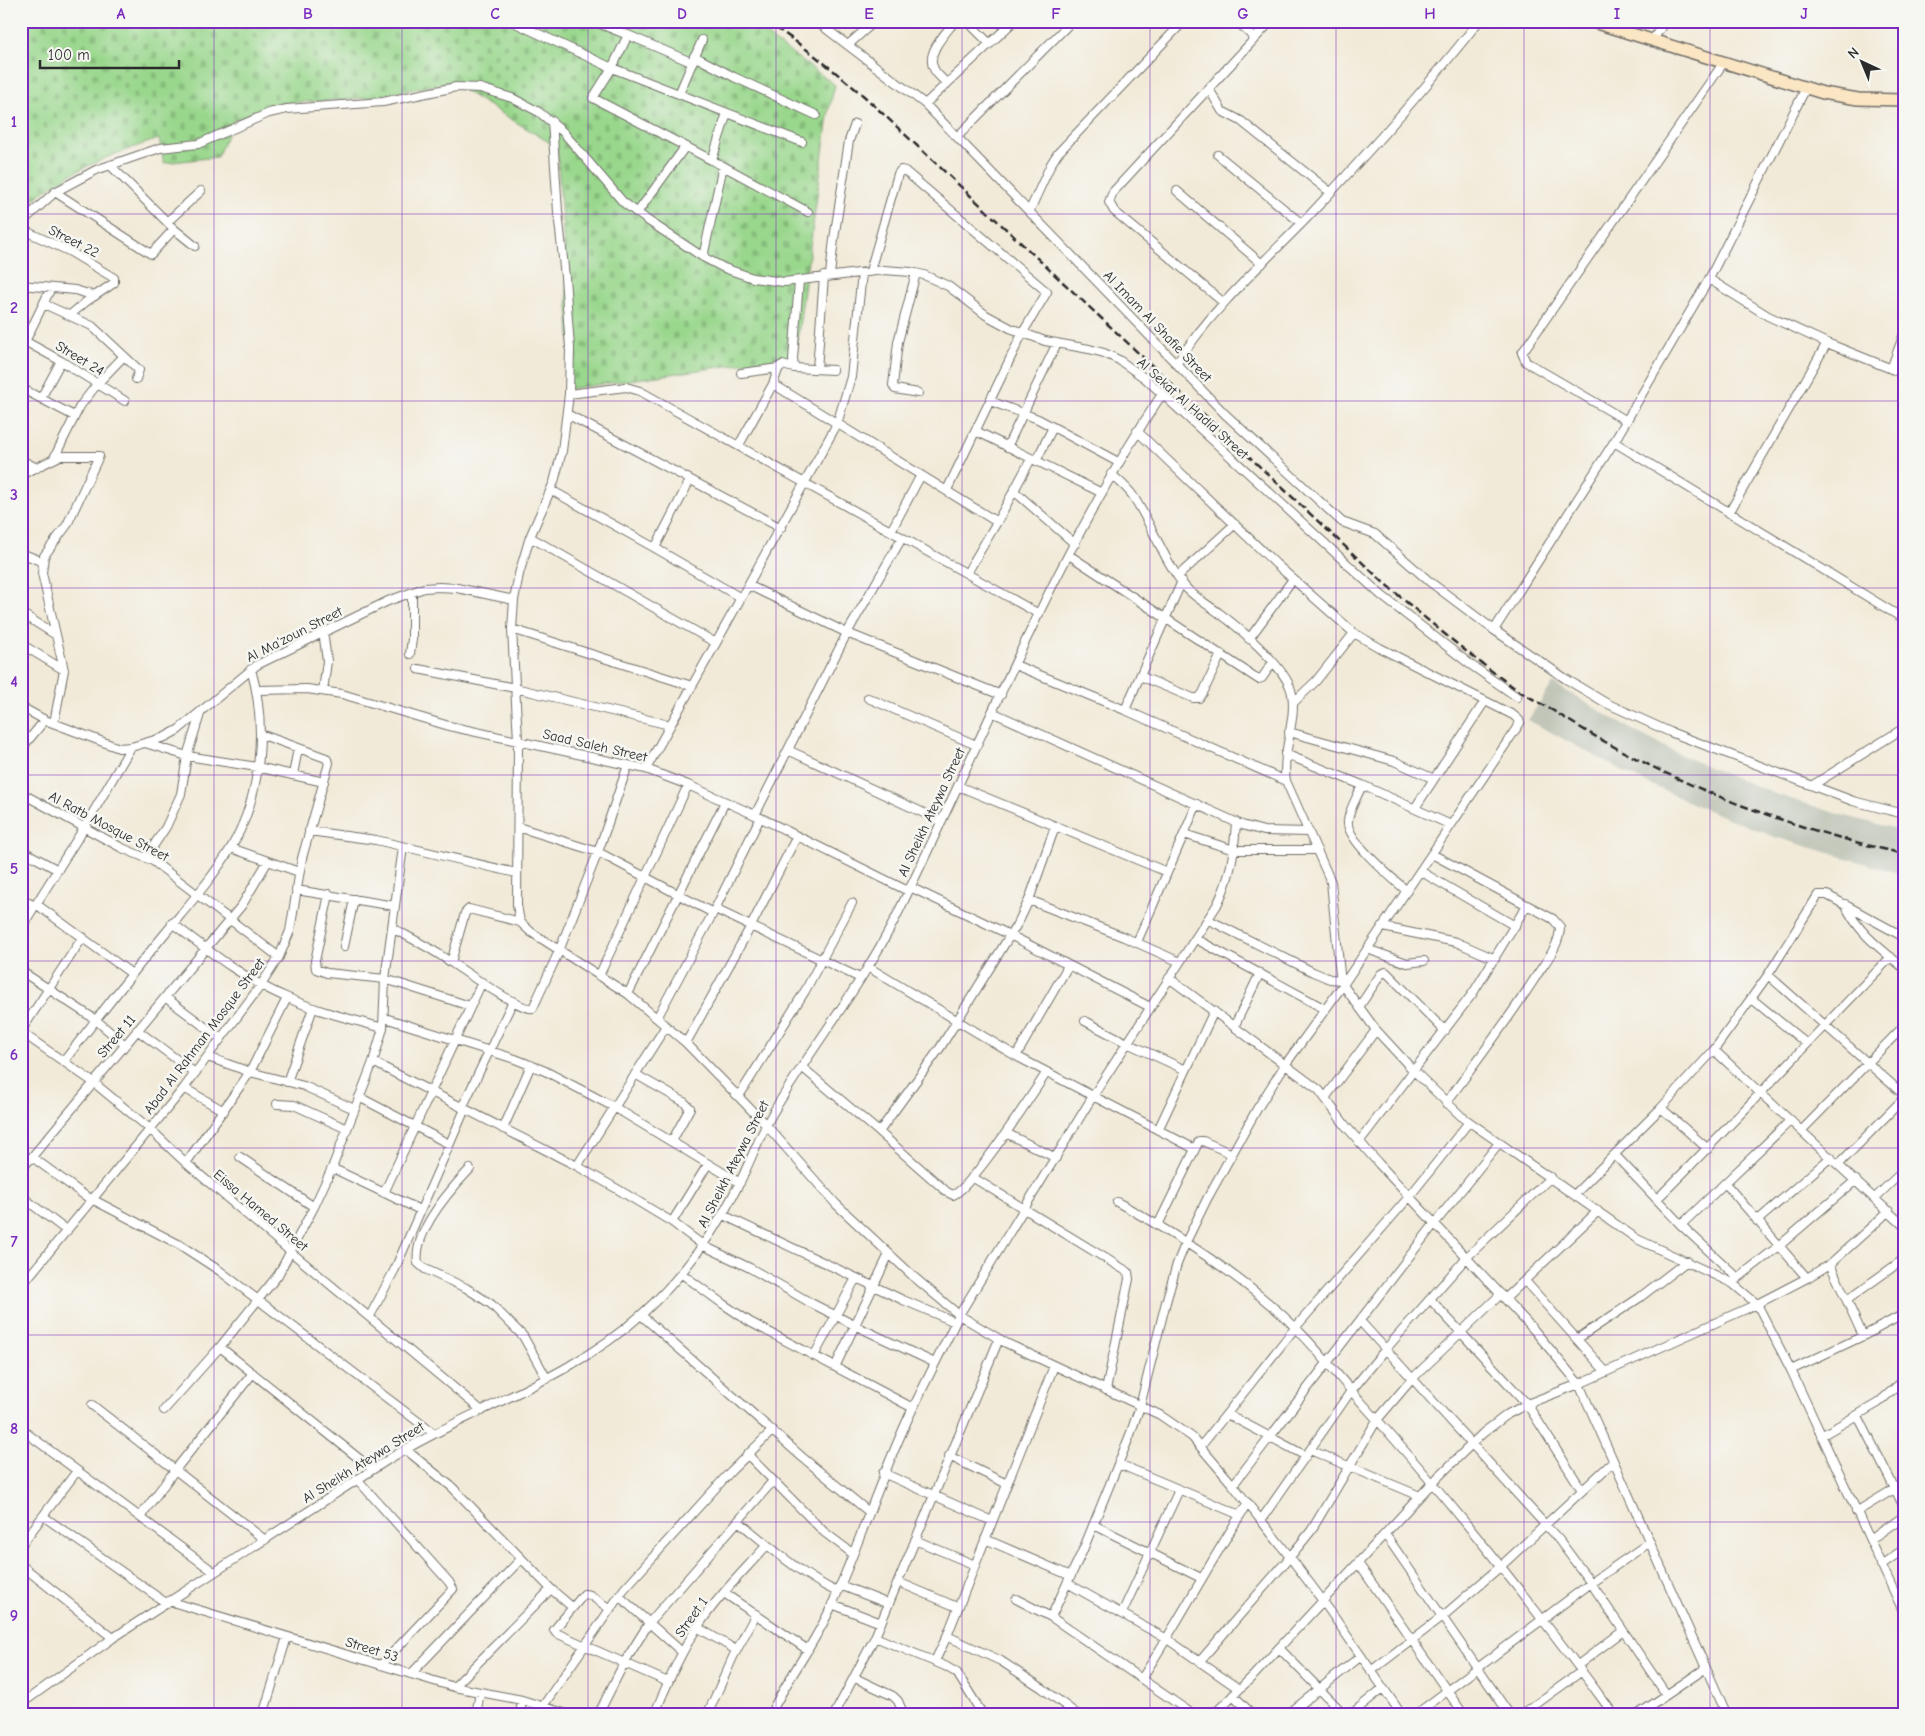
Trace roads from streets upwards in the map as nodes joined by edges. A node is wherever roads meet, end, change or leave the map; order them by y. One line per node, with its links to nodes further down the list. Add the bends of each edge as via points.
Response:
1 (511, 21): 23 (street)
2 (593, 21): 15 (street)
3 (816, 21): 20 (street, Al Imam Al Shafie Street)
4 (875, 21): 20 (street)
5 (955, 21): 24 (street, via 940,40 931,59 933,69)
6 (967, 21): 19 (street)
7 (1014, 21): 19 (street)
8 (1072, 21): 34 (street)
9 (1184, 21): 45 (street, via 1058,153)
10 (1237, 21): 16 (street)
11 (1271, 21): 16 (street)
12 (1479, 21): 44 (street, via 1429,84)
13 (1590, 21): 18 (street)
14 (1665, 21): 18 (street)
15 (628, 35): 21 (street); 23 (street)
16 (1255, 38): 25 (street)
17 (702, 40): 21 (street)
18 (1652, 41): 22 (street)
19 (990, 44): 24 (street)
20 (848, 45): 29 (street, Al Imam Al Shafie Street)
21 (693, 59): 27 (street); 31 (street)
22 (1724, 62): 26 (street); 96 (street, via 1522,353 1526,362)
23 (612, 68): 27 (street); 36 (street, via 593,98)
24 (947, 84): 29 (street)
25 (1209, 88): 44 (street, via 1222,111 1241,121); 64 (street, via 1113,192 1109,202 1114,210)
26 (1806, 88): 28 (street, via 1858,100); 59 (street)
27 (679, 94): 30 (street)
28 (1904, 100)
29 (925, 104): 34 (street, Al Imam Al Shafie Street)
30 (727, 113): 35 (street); 38 (street)
31 (816, 115)
32 (552, 121): 39 (street, Al Sekat Al Hadid Street, via 512,98 480,88 456,87 383,102 278,110 198,144 160,148); 47 (street, Al Sekat Al Hadid Street, via 612,191); 87 (street, via 570,348)
33 (855, 124): 58 (street, via 849,141)
34 (958, 136): 45 (street, Al Imam Al Shafie Street)
35 (802, 142)
36 (685, 147): 38 (street); 47 (street)
37 (1218, 155): 50 (street)
38 (712, 160): 40 (street)
39 (110, 164): 43 (street, Al Sekat Al Hadid Street); 48 (street)
40 (722, 166): 46 (street); 54 (street)
41 (201, 191): 48 (street)
42 (1177, 191): 55 (street)
43 (55, 192): 49 (street, Al Sekat Al Hadid Street); 52 (street, via 151,254)
44 (1330, 192): 50 (street)
45 (1030, 210): 75 (street, Al Imam Al Shafie Street)
46 (808, 212)
47 (637, 214): 54 (street, Al Sekat Al Hadid Street)
48 (167, 222): 52 (street)
49 (21, 223)
50 (1301, 223): 55 (street)
51 (21, 229): 63 (street, Street 22, via 114,277 114,283)
52 (174, 229): 53 (street)
53 (194, 246)
54 (703, 257): 60 (street, Al Sekat Al Hadid Street, via 753,278)
55 (1262, 264): 64 (street)
56 (866, 272): 57 (street, Al Sekat Al Hadid Street); 58 (street, Al Sekat Al Hadid Street); 67 (street, via 898,174 905,171 1047,292); 97 (street, via 851,377)
57 (916, 273): 67 (street, Al Sekat Al Hadid Street, via 948,286 986,315); 88 (street, via 898,342 893,385 895,389)
58 (827, 276): 60 (street, Al Sekat Al Hadid Street); 78 (street, via 820,313)
59 (1710, 279): 71 (street, via 1768,316); 96 (street)
60 (799, 281): 77 (street)
61 (21, 285): 62 (street)
62 (51, 288): 63 (street); 65 (street)
63 (95, 296): 66 (street)
64 (1224, 303): 75 (street, via 1197,333)
65 (44, 304): 66 (street); 69 (street)
66 (70, 315): 73 (street, via 92,326)
67 (1022, 334): 70 (street, Al Sekat Al Hadid Street); 91 (street)
68 (1904, 334): 79 (street)
69 (24, 340): 72 (street); 74 (street, Street 24)
70 (1056, 343): 89 (street, Al Sekat Al Hadid Street, via 1089,349 1119,360); 93 (street)
71 (1827, 343): 79 (street); 118 (street)
72 (21, 350)
73 (124, 356): 83 (street, via 139,370); 84 (street)
74 (61, 361): 84 (street, Street 24); 90 (street)
75 (1177, 363): 142 (street, Al Imam Al Shafie Street, via 1225,414 1338,519 1375,534 1435,587)
76 (779, 368): 77 (street); 81 (street); 85 (street)
77 (794, 368): 78 (street)
78 (818, 369): 80 (street)
79 (1891, 369): 82 (street)
80 (833, 370)
81 (740, 373)
82 (1904, 374)
83 (136, 379)
84 (98, 383): 92 (street, Street 24); 95 (street)
85 (773, 384): 97 (street); 102 (street)
86 (21, 388): 90 (street)
87 (569, 394): 94 (street); 102 (street, via 626,387 640,390)
88 (918, 394)
89 (1162, 394): 100 (street, Al Sheikh Ateywa Street); 163 (street, Al Sekat Al Hadid Street, via 1382,595)
90 (41, 398): 95 (street)
91 (990, 400): 93 (street); 99 (street)
92 (125, 401)
93 (1024, 413): 98 (street); 103 (street)
94 (567, 414): 112 (street); 114 (street, via 562,451)
95 (74, 416): 104 (street)
96 (1626, 421): 101 (street)
97 (837, 424): 111 (street); 113 (street)
98 (1053, 428): 106 (street); 107 (street)
99 (976, 431): 103 (street); 115 (street)
100 (1138, 431): 107 (street, Al Sheikh Ateywa Street); 120 (street)
101 (1614, 442): 118 (street); 142 (street)
102 (739, 445): 113 (street)
103 (1007, 447): 106 (street)
104 (54, 458): 108 (street); 129 (street, via 99,456 67,525)
105 (21, 460): 108 (street)
106 (1034, 460): 116 (street); 117 (street)
107 (1118, 462): 109 (street, Al Sheikh Ateywa Street)
108 (37, 468): 110 (street)
109 (1111, 474): 117 (street, Al Sheikh Ateywa Street); 131 (street, via 1132,496)
110 (21, 475)
111 (921, 475): 115 (street); 122 (street)
112 (690, 480): 121 (street); 126 (street)
113 (806, 483): 121 (street); 122 (street)
114 (551, 490): 123 (street); 126 (street)
115 (947, 490): 119 (street)
116 (1014, 491): 119 (street); 125 (street)
117 (1102, 493): 125 (street, Al Sheikh Ateywa Street)
118 (1729, 513): 140 (street)
119 (997, 522): 130 (street)
120 (1235, 524): 131 (street); 132 (street)
121 (781, 528): 133 (street)
122 (891, 531): 124 (street)
123 (530, 537): 136 (street); 149 (street)
124 (902, 538): 130 (street); 144 (street)
125 (1075, 544): 128 (street, Al Sheikh Ateywa Street)
126 (656, 548): 135 (street)
127 (21, 553): 129 (street)
128 (1069, 555): 138 (street, Al Sheikh Ateywa Street); 139 (street)
129 (42, 562): 146 (street)
130 (967, 573): 138 (street)
131 (1180, 578): 139 (street); 147 (street, via 1196,598)
132 (1293, 579): 145 (street); 147 (street)
133 (748, 585): 135 (street); 144 (street)
134 (412, 593): 136 (street, Al Ma'zoun Street, via 424,588 457,588); 143 (street, Al Ma'zoun Street); 150 (street)
135 (740, 598): 149 (street)
136 (514, 600): 141 (street)
137 (21, 612): 146 (street)
138 (1039, 614): 153 (street, Al Sheikh Ateywa Street)
139 (1166, 617): 151 (street); 157 (street)
140 (1904, 619)
141 (512, 629): 158 (street); 159 (street)
142 (1494, 630): 194 (street, Al Imam Al Shafie Street, via 1573,683 1627,713)
143 (323, 631): 154 (street, Al Ma'zoun Street); 161 (street, via 327,661)
144 (848, 633): 162 (street); 183 (street)
145 (1354, 633): 165 (street); 166 (street, via 1316,681)
146 (56, 635): 156 (street)
147 (1249, 639): 152 (street)
148 (21, 644): 156 (street)
149 (716, 644): 158 (street)
150 (410, 654)
151 (1221, 654): 152 (street, via 1258,679); 157 (street, via 1198,698)
152 (1273, 662): 166 (street, via 1289,685)
153 (1015, 665): 162 (street, Al Sheikh Ateywa Street); 169 (street)
154 (251, 669): 160 (street); 168 (street, Al Ma'zoun Street)
155 (418, 669): 159 (street)
156 (64, 670): 172 (street)
157 (1140, 676): 169 (street)
158 (692, 686): 173 (street)
159 (515, 688): 173 (street); 177 (street)
160 (257, 690): 161 (street, Saad Saleh Street); 176 (street)
161 (323, 691): 177 (street, Saad Saleh Street, via 449,726)
162 (1001, 695): 170 (street, Al Sheikh Ateywa Street)
163 (1517, 697)
164 (868, 698): 179 (street)
165 (1485, 701): 190 (street); 205 (street, via 1517,718 1520,723)
166 (1293, 703): 175 (street)
167 (21, 706): 171 (street, Al Ma'zoun Street)
168 (201, 710): 178 (street, Al Ma'zoun Street, via 171,734); 185 (street)
169 (1125, 710): 191 (street)
170 (992, 712): 179 (street, Al Sheikh Ateywa Street); 199 (street)
171 (45, 720): 172 (street, Al Ma'zoun Street); 182 (street)
172 (54, 723): 180 (street, Al Ma'zoun Street, via 113,747)
173 (670, 725): 188 (street)
174 (1904, 728): 194 (street)
175 (1289, 732): 184 (street); 190 (street, via 1394,761)
176 (260, 734): 181 (street); 187 (street)
177 (518, 740): 186 (street, Saad Saleh Street); 206 (street)
178 (145, 743): 180 (street, Al Ma'zoun Street); 185 (street)
179 (976, 745): 196 (street, Al Sheikh Ateywa Street)
180 (131, 746): 208 (street)
181 (298, 748): 189 (street); 192 (street, Abad Al Rahman Mosque Street, via 326,758 329,762)
182 (21, 749)
183 (788, 750): 202 (street); 203 (street)
184 (1285, 754): 191 (street); 193 (street)
185 (186, 756): 187 (street); 220 (street, via 181,794 166,827)
186 (628, 765): 188 (street, Saad Saleh Street); 218 (street)
187 (258, 767): 189 (street); 214 (street, via 248,811)
188 (646, 769): 195 (street, Saad Saleh Street)
189 (293, 775): 192 (street)
190 (1434, 779): 200 (street)
191 (1286, 781): 210 (street)
192 (324, 782): 209 (street, Abad Al Rahman Mosque Street)
193 (1362, 785): 200 (street); 230 (street, via 1348,821 1350,829 1364,851)
194 (1813, 785): 201 (street, Al Imam Al Shafie Street, via 1853,801)
195 (688, 786): 198 (street, Saad Saleh Street); 227 (street)
196 (958, 786): 203 (street, Al Sheikh Ateywa Street); 207 (street)
197 (21, 793): 208 (street, Al Ratb Mosque Street)
198 (725, 802): 202 (street, Saad Saleh Street); 233 (street)
199 (1197, 804): 204 (street); 211 (street)
200 (1415, 808): 205 (street)
201 (1904, 814)
202 (758, 816): 212 (street, Saad Saleh Street); 242 (street)
203 (941, 821): 228 (street, Al Sheikh Ateywa Street)
204 (1236, 822): 210 (street, via 1264,831); 216 (street)
205 (1451, 825): 219 (street)
206 (518, 827): 218 (street); 226 (street)
207 (1055, 827): 225 (street); 236 (street)
208 (84, 828): 220 (street, Al Ratb Mosque Street); 222 (street)
209 (309, 831): 213 (street); 224 (street, Abad Al Rahman Mosque Street)
210 (1309, 832): 217 (street)
211 (1184, 834): 216 (street); 225 (street)
212 (797, 836): 228 (street, Saad Saleh Street); 247 (street)
213 (403, 846): 226 (street); 241 (street)
214 (231, 848): 221 (street); 231 (street)
215 (21, 850): 222 (street)
216 (1234, 850): 217 (street); 244 (street, via 1225,890)
217 (1317, 850): 280 (street, via 1333,891)
218 (598, 852): 227 (street); 260 (street)
219 (1432, 854): 223 (street); 240 (street)
220 (146, 857): 231 (street, Al Ratb Mosque Street)
221 (268, 861): 224 (street); 243 (street, Street 11, via 250,894)
222 (58, 870): 239 (street)
223 (1420, 871): 230 (street); 248 (street)
224 (299, 872): 229 (street, Abad Al Rahman Mosque Street)
225 (1167, 872): 256 (street)
226 (516, 873): 245 (street)
227 (646, 877): 233 (street); 275 (street)
228 (909, 889): 252 (street, Saad Saleh Street); 269 (street, Al Sheikh Ateywa Street)
229 (296, 890): 232 (street); 261 (street, Abad Al Rahman Mosque Street, via 290,931)
230 (1407, 891): 249 (street)
231 (196, 894): 243 (street, Al Ratb Mosque Street); 246 (street)
232 (329, 894): 235 (street); 278 (street, via 315,960 316,969)
233 (679, 895): 242 (street); 283 (street)
234 (21, 899): 239 (street)
235 (354, 899): 241 (street); 257 (street)
236 (1029, 900): 252 (street); 256 (street)
237 (852, 903): 264 (street)
238 (1845, 904): 254 (street); 263 (street, via 1856,924); 274 (street, via 1827,894 1818,895)
239 (36, 905): 250 (street); 253 (street)
240 (1527, 905): 248 (street); 340 (street, via 1557,922 1560,927 1558,938 1497,1036)
241 (395, 906): 251 (street)
242 (714, 911): 247 (street); 295 (street)
243 (230, 919): 258 (street, Street 11); 261 (street, Al Ratb Mosque Street)
244 (1209, 920): 255 (street); 280 (street, via 1313,972)
245 (520, 922): 260 (street); 266 (street, via 469,909)
246 (172, 923): 258 (street); 273 (street)
247 (751, 926): 264 (street); 310 (street)
248 (1514, 926): 262 (street)
249 (1383, 927): 259 (street); 262 (street, via 1456,942)
250 (21, 928)
251 (392, 928): 266 (street); 278 (street)
252 (1010, 935): 268 (street, Saad Saleh Street); 297 (street)
253 (83, 937): 273 (street); 282 (street)
254 (1904, 937)
255 (1196, 939): 267 (street); 272 (street)
256 (1137, 942): 267 (street)
257 (344, 946)
258 (206, 948): 281 (street); 284 (street, Street 11)
259 (1367, 950): 265 (street, via 1407,963); 280 (street)
260 (559, 951): 275 (street); 287 (street, via 533,1008 527,1009)
261 (279, 957): 281 (street, Abad Al Rahman Mosque Street)
262 (1495, 958): 307 (street)
263 (1891, 958): 270 (street); 299 (street)
264 (822, 960): 276 (street); 335 (street)
265 (1424, 961)
266 (450, 962): 279 (street)
267 (1180, 962): 277 (street)
268 (1068, 966): 291 (street, Saad Saleh Street); 317 (street)
269 (868, 967): 276 (street, Al Sheikh Ateywa Street); 297 (street)
270 (1904, 968)
271 (21, 971): 282 (street)
272 (1260, 972): 292 (street); 301 (street)
273 (132, 974): 296 (street)
274 (1768, 975): 286 (street); 299 (street)
275 (599, 976): 283 (street)
276 (860, 978): 323 (street, Al Sheikh Ateywa Street)
277 (1169, 978): 291 (street); 293 (street)
278 (385, 979): 288 (street); 294 (street)
279 (482, 982): 287 (street); 288 (street)
280 (1342, 982): 289 (street); 292 (street)
281 (261, 985): 285 (street); 308 (street, Abad Al Rahman Mosque Street)
282 (49, 988): 296 (street); 306 (street)
283 (628, 994): 295 (street)
284 (165, 997): 304 (street, Street 11); 308 (street)
285 (287, 998): 290 (street); 326 (street)
286 (1752, 999): 313 (street); 314 (street)
287 (513, 1002): 315 (street)
288 (470, 1006): 309 (street)
289 (1358, 1007): 305 (street); 307 (street, via 1381,974 1386,972)
290 (313, 1008): 303 (street); 331 (street)
291 (1150, 1008): 311 (street)
292 (1325, 1009): 322 (street)
293 (1214, 1011): 301 (street); 324 (street)
294 (385, 1018): 303 (street); 309 (street)
295 (657, 1018): 300 (street)
296 (96, 1020): 312 (street); 318 (street)
297 (957, 1021): 317 (street); 356 (street)
298 (1086, 1021): 311 (street)
299 (1824, 1025): 313 (street); 320 (street)
300 (666, 1026): 310 (street); 329 (street)
301 (1234, 1026): 322 (street)
302 (1904, 1026): 320 (street)
303 (383, 1028): 319 (street)
304 (138, 1030): 312 (street, Street 11); 328 (street)
305 (1376, 1030): 325 (street); 339 (street)
306 (21, 1031): 318 (street, Eissa Hamed Street)
307 (1445, 1031): 325 (street)
308 (221, 1039): 316 (street, Abad Al Rahman Mosque Street)
309 (454, 1041): 315 (street); 333 (street)
310 (686, 1043): 335 (street)
311 (1127, 1043): 324 (street); 336 (street)
312 (125, 1044): 330 (street, Street 11)
313 (1807, 1044): 334 (street)
314 (1714, 1050): 334 (street); 344 (street)
315 (488, 1051): 321 (street); 343 (street)
316 (208, 1056): 326 (street); 328 (street, Abad Al Rahman Mosque Street)
317 (1016, 1056): 327 (street)
318 (64, 1061): 330 (street, Eissa Hamed Street)
319 (373, 1062): 333 (street); 338 (street)
320 (1868, 1063): 337 (street); 355 (street)
321 (531, 1065): 342 (street); 353 (street)
322 (1285, 1065): 339 (street, via 1312,1084); 364 (street)
323 (803, 1068): 349 (street, Al Sheikh Ateywa Street); 356 (street)
324 (1186, 1070): 354 (street)
325 (1413, 1070): 340 (street); 359 (street)
326 (250, 1072): 331 (street); 346 (street)
327 (1047, 1072): 336 (street); 357 (street)
328 (195, 1073): 332 (street, Abad Al Rahman Mosque Street)
329 (635, 1074): 342 (street); 358 (street, via 690,1108)
330 (93, 1082): 351 (street, Eissa Hamed Street); 369 (street, Street 11)
331 (287, 1082): 345 (street, via 320,1092)
332 (184, 1088): 346 (street); 351 (street, Abad Al Rahman Mosque Street)
333 (431, 1092): 343 (street); 350 (street)
334 (1762, 1093): 347 (street); 363 (street)
335 (739, 1096): 349 (street)
336 (1093, 1096): 354 (street); 368 (street)
337 (1904, 1096): 372 (street)
338 (359, 1097): 345 (street); 350 (street)
339 (1325, 1098): 359 (street)
340 (1446, 1103): 348 (street)
341 (277, 1104): 352 (street, via 294,1105)
342 (614, 1107): 358 (street); 373 (street)
343 (463, 1108): 353 (street); 361 (street)
344 (1661, 1108): 363 (street); 365 (street)
345 (354, 1109): 352 (street)
346 (224, 1111): 370 (street)
347 (1791, 1120): 355 (street); 382 (street)
348 (1469, 1122): 360 (street); 386 (street)
349 (766, 1125): 381 (street, Al Sheikh Ateywa Street); 410 (street, via 836,1204)
350 (415, 1127): 361 (street); 383 (street)
351 (150, 1129): 370 (street, Eissa Hamed Street); 388 (street, Abad Al Rahman Mosque Street)
352 (347, 1129): 374 (street)
353 (503, 1129): 373 (street)
354 (1158, 1130): 362 (street)
355 (1802, 1130): 367 (street)
356 (880, 1132): 378 (street, via 950,1194 956,1194)
357 (1006, 1133): 368 (street); 378 (street)
358 (672, 1141): 371 (street)
359 (1359, 1142): 386 (street)
360 (1499, 1143): 379 (street); 401 (street)
361 (449, 1144): 393 (street)
362 (1195, 1149): 364 (street, via 1202,1140); 402 (street)
363 (1708, 1149): 389 (street)
364 (1232, 1154): 406 (street)
365 (1615, 1156): 384 (street); 389 (street)
366 (240, 1157): 392 (street)
367 (1832, 1157): 372 (street); 399 (street)
368 (1056, 1158): 394 (street)
369 (27, 1160): 376 (street, Street 11); 388 (street)
370 (186, 1163): 409 (street, Eissa Hamed Street)
371 (708, 1164): 381 (street); 400 (street)
372 (1839, 1164): 380 (street)
373 (577, 1166): 400 (street)
374 (332, 1168): 383 (street); 392 (street)
375 (470, 1169): 450 (street, via 438,1205 417,1256 418,1263 491,1304 523,1336)
376 (21, 1170)
377 (1904, 1170): 387 (street)
378 (972, 1177): 394 (street)
379 (1550, 1177): 384 (street); 411 (street)
380 (1856, 1180): 387 (street); 408 (street)
381 (740, 1183): 398 (street, Al Sheikh Ateywa Street)
382 (1725, 1184): 399 (street); 403 (street)
383 (384, 1193): 393 (street)
384 (1575, 1194): 396 (street)
385 (21, 1196): 390 (street)
386 (1409, 1197): 401 (street); 435 (street)
387 (1875, 1198): 397 (street)
388 (93, 1199): 405 (street, Abad Al Rahman Mosque Street); 425 (street, via 180,1245)
389 (1657, 1199): 403 (street)
390 (29, 1202): 395 (street); 405 (street)
391 (1117, 1202): 402 (street)
392 (314, 1207): 409 (street)
393 (420, 1210): 430 (street, via 395,1269)
394 (1023, 1210): 432 (street); 455 (street, via 1128,1272)
395 (21, 1211)
396 (1598, 1211): 413 (street, via 1638,1238); 419 (street)
397 (1889, 1211): 404 (street); 414 (street)
398 (723, 1214): 407 (street, Al Sheikh Ateywa Street); 417 (street)
399 (1757, 1221): 408 (street)
400 (672, 1222): 407 (street)
401 (1435, 1223): 411 (street); 433 (street)
402 (1158, 1224): 406 (street)
403 (1681, 1225): 420 (street)
404 (1904, 1226)
405 (67, 1230): 416 (street, Abad Al Rahman Mosque Street)
406 (1186, 1242): 435 (street, via 1249,1287); 459 (street, via 1166,1302)
407 (704, 1246): 415 (street, Al Sheikh Ateywa Street); 431 (street)
408 (1779, 1246): 418 (street); 420 (street)
409 (291, 1252): 425 (street); 430 (street, Eissa Hamed Street)
410 (889, 1254): 422 (street); 432 (street)
411 (1467, 1257): 423 (street); 424 (street)
412 (1904, 1259): 426 (street)
413 (1687, 1261): 420 (street); 439 (street)
414 (1830, 1264): 418 (street); 426 (street)
415 (682, 1274): 429 (street, Al Sheikh Ateywa Street); 442 (street, via 743,1318)
416 (24, 1277): 421 (street, Abad Al Rahman Mosque Street)
417 (856, 1278): 422 (street); 431 (street)
418 (1808, 1278): 427 (street)
419 (1525, 1280): 423 (street); 439 (street)
420 (1735, 1280): 427 (street)
421 (21, 1286)
422 (875, 1286): 432 (street); 434 (street)
423 (1503, 1297): 436 (street); 453 (street)
424 (1430, 1299): 436 (street); 441 (street)
425 (259, 1300): 440 (street); 468 (street)
426 (1847, 1300): 437 (street)
427 (1757, 1304): 447 (street); 448 (street)
428 (1904, 1314): 437 (street)
429 (641, 1315): 450 (street, Al Sheikh Ateywa Street, via 596,1350); 467 (street)
430 (370, 1316): 462 (street, Eissa Hamed Street)
431 (836, 1316): 434 (street); 442 (street)
432 (957, 1318): 438 (street); 443 (street)
433 (1360, 1321): 441 (street); 444 (street)
434 (856, 1326): 443 (street); 446 (street)
435 (1296, 1328): 444 (street); 463 (street)
436 (1461, 1332): 451 (street); 457 (street)
437 (1863, 1336): 447 (street)
438 (999, 1339): 445 (street); 476 (street)
439 (1577, 1339): 448 (street)
440 (220, 1347): 449 (street); 461 (street)
441 (1385, 1350): 451 (street); 456 (street)
442 (814, 1356): 446 (street)
443 (935, 1363): 460 (street)
444 (1326, 1363): 456 (street); 470 (street)
445 (1054, 1366): 455 (street); 487 (street)
446 (835, 1367): 460 (street)
447 (1790, 1370): 469 (street)
448 (1606, 1372): 453 (street)
449 (253, 1373): 480 (street); 481 (street)
450 (546, 1379): 462 (street, Al Sheikh Ateywa Street)
451 (1412, 1379): 465 (street); 471 (street)
452 (1904, 1380): 454 (street)
453 (1579, 1384): 457 (street); 477 (street)
454 (1901, 1389): 464 (street)
455 (1106, 1390): 459 (street)
456 (1351, 1391): 465 (street); 474 (street)
457 (1527, 1404): 471 (street, via 1496,1423); 491 (street)
458 (92, 1405): 481 (street)
459 (1140, 1406): 472 (street, via 1173,1422); 478 (street)
460 (913, 1408): 483 (street)
461 (164, 1410)
462 (482, 1411): 468 (street, Al Sheikh Ateywa Street)
463 (1227, 1414): 470 (street); 472 (street)
464 (1858, 1416): 469 (street); 492 (street)
465 (1377, 1420): 479 (street); 486 (street)
466 (21, 1429): 482 (street)
467 (772, 1430): 475 (street); 497 (street)
468 (433, 1433): 473 (street, Al Sheikh Ateywa Street)
469 (1821, 1436): 498 (street)
470 (1271, 1437): 474 (street); 488 (street)
471 (1472, 1444): 486 (street); 506 (street)
472 (1201, 1446): 488 (street)
473 (405, 1448): 480 (street, Al Sheikh Ateywa Street); 521 (street, via 452,1487)
474 (1308, 1453): 479 (street); 503 (street)
475 (747, 1454): 485 (street); 535 (street)
476 (949, 1456): 487 (street); 493 (street)
477 (1614, 1462): 491 (street); 514 (street)
478 (1119, 1464): 490 (street); 507 (street)
479 (1350, 1467): 494 (street); 520 (street, via 1316,1524)
480 (372, 1469): 484 (street, Al Sheikh Ateywa Street)
481 (175, 1470): 502 (street); 511 (street)
482 (77, 1471): 500 (street); 502 (street)
483 (883, 1473): 493 (street); 497 (street)
484 (357, 1479): 511 (street, Al Sheikh Ateywa Street); 569 (street, via 453,1589)
485 (773, 1481): 504 (street); 518 (street, via 824,1532)
486 (1433, 1482): 494 (street); 526 (street)
487 (1006, 1484): 505 (street)
488 (1233, 1484): 495 (street)
489 (1904, 1484): 492 (street)
490 (1179, 1490): 499 (street); 519 (street)
491 (1582, 1490): 506 (street)
492 (1895, 1490): 496 (street); 498 (street)
493 (934, 1494): 505 (street); 512 (street)
494 (1420, 1496): 508 (street)
495 (1248, 1502): 499 (street); 503 (street)
496 (1904, 1507)
497 (869, 1512): 518 (street)
498 (1856, 1512): 513 (street)
499 (1240, 1515): 528 (street)
500 (43, 1516): 509 (street); 538 (street, Street 53)
501 (1904, 1516): 513 (street)
502 (140, 1517): 527 (street)
503 (1261, 1520): 520 (street)
504 (738, 1521): 516 (street); 550 (street)
505 (992, 1521): 510 (street)
506 (1545, 1524): 526 (street); 531 (street)
507 (1094, 1525): 519 (street); 529 (street)
508 (1385, 1534): 522 (street); 548 (street)
509 (24, 1536): 515 (street)
510 (985, 1539): 523 (street); 529 (street)
511 (265, 1540): 527 (street, Al Sheikh Ateywa Street)
512 (915, 1540): 523 (street); 530 (street)
513 (1870, 1540): 524 (street)
514 (1650, 1542): 531 (street); 572 (street)
515 (21, 1545)
516 (767, 1545): 533 (street, via 804,1574); 534 (street, Street 1)
517 (1904, 1550): 524 (street)
518 (852, 1553): 533 (street)
519 (1150, 1553): 528 (street); 546 (street)
520 (1290, 1557): 537 (street); 567 (street)
521 (521, 1559): 532 (street); 574 (street)
522 (1358, 1562): 537 (street); 559 (street)
523 (975, 1565): 542 (street)
524 (1881, 1565): 544 (street)
525 (21, 1566): 557 (street)
526 (1501, 1566): 548 (street); 549 (street)
527 (214, 1572): 538 (street, Al Sheikh Ateywa Street)
528 (1201, 1578): 558 (street)
529 (1069, 1580): 546 (street); 547 (street)
530 (898, 1582): 540 (street); 542 (street)
531 (1591, 1583): 549 (street); 553 (street)
532 (551, 1589): 541 (street); 578 (street)
533 (838, 1589): 539 (street); 540 (street)
534 (724, 1593): 545 (street); 552 (street, Street 1)
535 (619, 1596): 543 (street); 550 (street)
536 (1016, 1599): 547 (street)
537 (1323, 1600): 561 (street); 565 (street)
538 (167, 1602): 555 (street, Street 53); 557 (street, Al Sheikh Ateywa Street)
539 (832, 1604): 551 (street); 563 (street)
540 (889, 1604): 551 (street)
541 (572, 1607): 543 (street, via 587,1594); 560 (street, via 554,1630)
542 (957, 1607): 554 (street)
543 (610, 1609): 560 (street)
544 (1904, 1613)
545 (756, 1614): 562 (street); 563 (street)
546 (1122, 1614): 558 (street)
547 (1051, 1617): 576 (street)
548 (1442, 1617): 559 (street); 570 (street)
549 (1544, 1619): 570 (street); 571 (street)
550 (649, 1623): 564 (street); 568 (street)
551 (881, 1623): 556 (street)
552 (697, 1627): 562 (street); 564 (street, Street 1)
553 (1624, 1631): 571 (street); 584 (street)
554 (947, 1636): 566 (street); 601 (street, via 1001,1661)
555 (287, 1637): 569 (street, Street 53); 590 (street)
556 (875, 1637): 566 (street); 575 (street)
557 (113, 1638): 587 (street, Al Sheikh Ateywa Street)
558 (1167, 1639): 567 (street); 576 (street)
559 (1411, 1639): 573 (street); 582 (street)
560 (585, 1646): 568 (street); 588 (street)
561 (1279, 1648): 579 (street); 581 (street)
562 (736, 1650): 596 (street)
563 (808, 1650): 597 (street)
564 (682, 1652): 577 (street, Street 1)
565 (1361, 1656): 573 (street); 579 (street)
566 (935, 1661): 600 (street, via 957,1673)
567 (1200, 1661): 581 (street)
568 (624, 1663): 577 (street); 594 (street)
569 (381, 1665): 574 (street, Street 53)
570 (1477, 1668): 582 (street); 611 (street)
571 (1580, 1668): 612 (street); 613 (street)
572 (1706, 1668): 584 (street); 615 (street)
573 (1371, 1671): 580 (street)
574 (411, 1674): 578 (street, Street 53)
575 (854, 1678): 598 (street); 599 (street, via 893,1696)
576 (1142, 1678): 602 (street)
577 (668, 1682): 595 (street, Street 1)
578 (454, 1687): 583 (street, Street 53)
579 (1320, 1688): 605 (street); 606 (street)
580 (1383, 1688): 607 (street); 608 (street)
581 (1240, 1689): 585 (street)
582 (1447, 1691): 609 (street); 610 (street)
583 (480, 1692): 586 (street, Street 53); 591 (street)
584 (1666, 1694): 614 (street)
585 (1233, 1696): 603 (street); 604 (street)
586 (522, 1700): 588 (street, Street 53); 592 (street)
587 (21, 1704): 589 (street)
588 (543, 1706): 593 (street, Street 53)
589 (30, 1715)
590 (262, 1715)
591 (476, 1715)
592 (520, 1715)
593 (570, 1715)
594 (598, 1715)
595 (654, 1715)
596 (707, 1715)
597 (770, 1715)
598 (834, 1715)
599 (904, 1715)
600 (983, 1715)
601 (1078, 1715)
602 (1194, 1715)
603 (1213, 1715)
604 (1252, 1715)
605 (1287, 1715)
606 (1346, 1715)
607 (1350, 1715)
608 (1402, 1715)
609 (1415, 1715)
610 (1464, 1715)
611 (1510, 1715)
612 (1521, 1715)
613 (1614, 1715)
614 (1637, 1715)
615 (1727, 1715)

